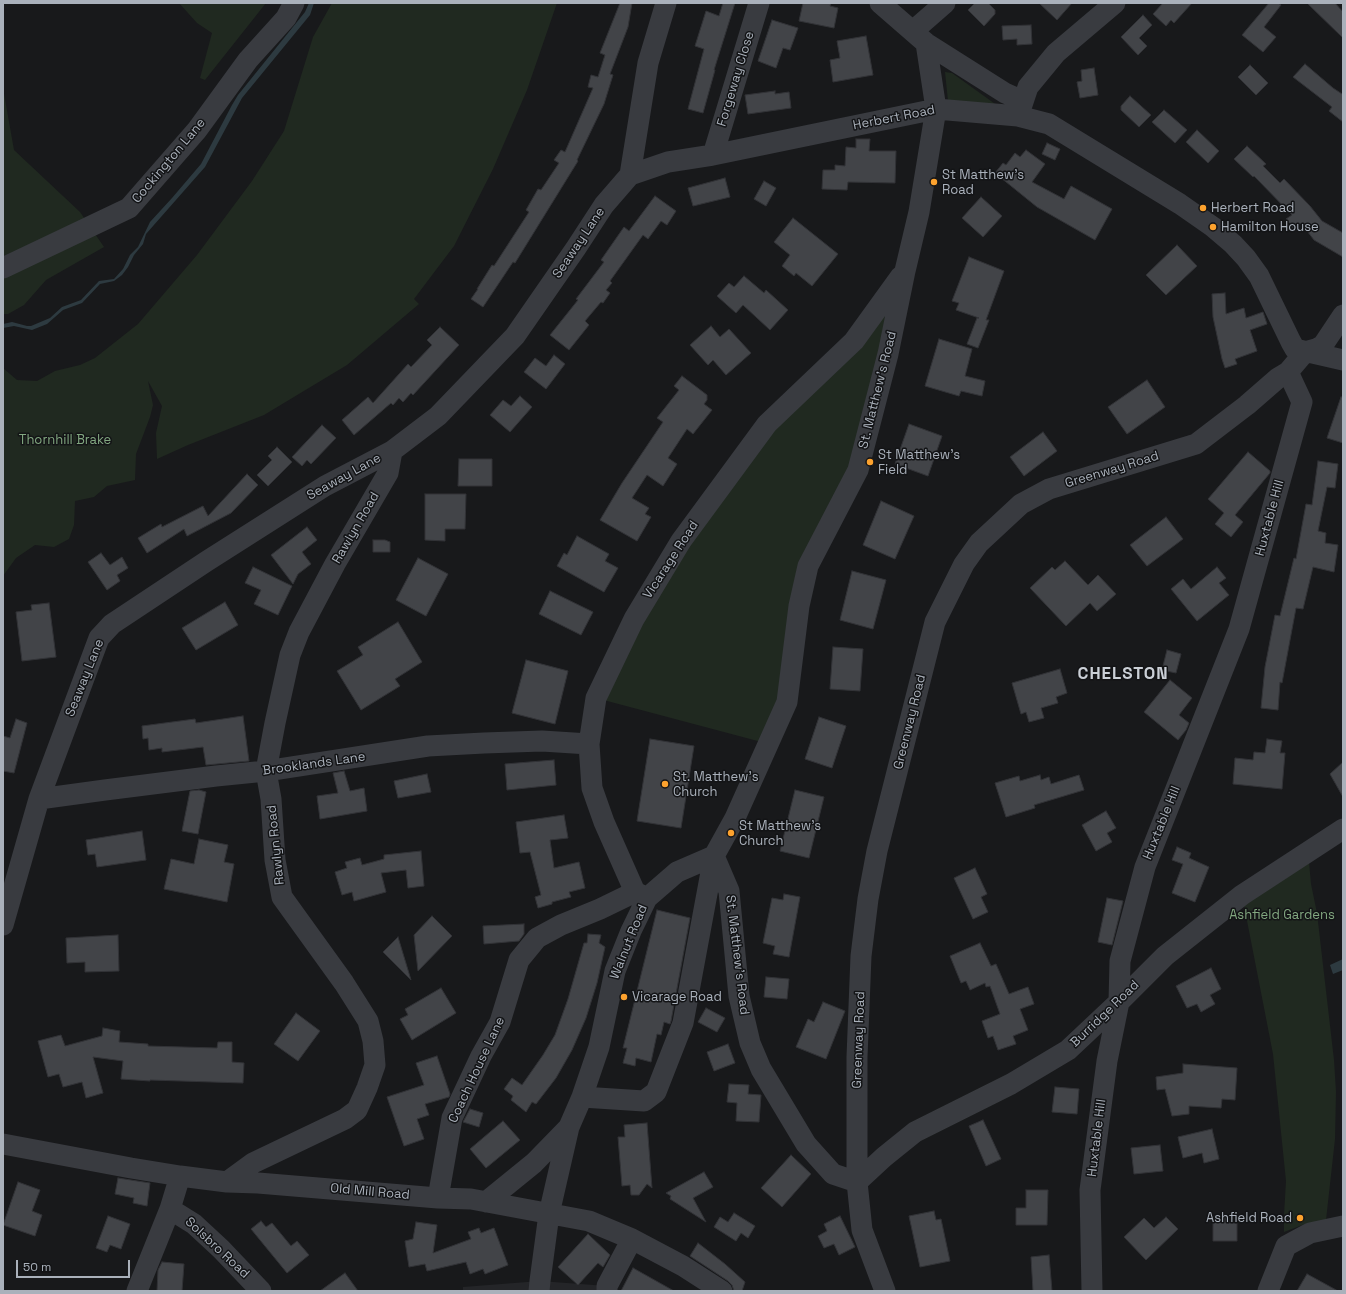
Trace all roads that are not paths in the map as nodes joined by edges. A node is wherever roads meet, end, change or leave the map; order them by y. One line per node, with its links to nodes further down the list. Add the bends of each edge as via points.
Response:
1 (294, 3): 12 (street, Cockington Lane, via 286,18 248,60 197,130 129,208)
2 (666, 3): 11 (street, via 648,63)
3 (760, 3): 10 (street, Forgeway Close)
4 (880, 3): 7 (street)
5 (945, 3): 7 (street)
6 (1115, 3): 8 (street, via 1056,53 1028,87)
7 (920, 37): 8 (street, via 1005,93); 9 (street, St. Matthew's Road)
8 (1021, 108): 9 (street, Herbert Road); 15 (street, Herbert Road, via 1154,188 1233,244 1259,276 1295,349)
9 (936, 109): 10 (street, Herbert Road); 13 (street, St. Matthew's Road, via 919,212)
10 (713, 155): 11 (street, Herbert Road, via 668,162)
11 (630, 175): 18 (street, Seaway Lane, via 604,205 515,336 438,416)
12 (3, 268)
13 (905, 271): 19 (street, Vicarage Road, via 854,342 767,424 681,541 634,619 596,698); 23 (street, St. Matthew's Road, via 888,354 858,470 808,566 799,606 787,702 735,818)
14 (1343, 315): 15 (street, via 1323,344)
15 (1305, 352): 16 (street); 17 (street, Greenway Road)
16 (1343, 360)
17 (1288, 372): 26 (street, Huxtable Hill, via 1302,402 1240,629 1144,867 1120,961); 32 (street, Greenway Road, via 1196,444 1049,489 1021,504 979,543 964,564 935,622 877,851 868,899 861,956 857,1057)
18 (392, 451): 20 (street, Rawlyn Road, via 388,473 299,632 289,662); 21 (street, Seaway Lane, via 325,486 112,624 99,638)
19 (589, 744): 20 (street, Brooklands Lane, via 542,741 428,746); 24 (street, Vicarage Road, via 592,788 604,822)
20 (266, 771): 21 (street, Brooklands Lane); 31 (street, Rawlyn Road, via 271,798 275,860 282,897 368,1021 375,1065 357,1110 345,1119 253,1163)
21 (39, 799): 25 (street, Seaway Lane)
22 (1343, 829): 26 (street, Burridge Road, via 1242,895 1165,956)
23 (714, 856): 24 (street, Walnut Road, via 677,872); 27 (street, via 683,1023 656,1092 644,1101); 32 (street, St. Matthew's Road, via 729,891 739,996 750,1043 760,1069 806,1144 833,1174)
24 (641, 895): 27 (street, Walnut Road, via 631,931 615,971 599,1047); 33 (street, Coach House Lane, via 561,925 536,938 527,949 520,960 500,1022 452,1118)
25 (3, 926)
26 (1119, 1002): 32 (street, Burridge Road, via 1068,1050 1011,1084 915,1132); 45 (street, Huxtable Hill, via 1106,1066 1090,1190)
27 (582, 1097): 28 (street, Walnut Road)
28 (569, 1127): 34 (street, Walnut Road, via 534,1163); 36 (street, Walnut Road)
29 (3, 1144): 30 (street, Old Mill Road)
30 (180, 1176): 31 (street, Old Mill Road); 35 (street)
31 (227, 1182): 33 (street, Old Mill Road)
32 (857, 1182): 44 (street, Greenway Road, via 862,1230)
33 (438, 1198): 34 (street, Old Mill Road)
34 (486, 1202): 36 (street, Old Mill Road)
35 (170, 1209): 39 (street); 40 (street, Solsbro Road, via 194,1224)
36 (549, 1214): 38 (street, Old Mill Road, via 589,1221); 41 (street, Walnut Road)
37 (1343, 1226): 46 (street, via 1310,1233 1286,1246)
38 (632, 1239): 42 (street, via 607,1286); 43 (street, Old Mill Road, via 683,1266)
39 (137, 1291)
40 (261, 1291)
41 (540, 1291)
42 (607, 1291)
43 (722, 1291)
44 (885, 1291)
45 (1092, 1291)
46 (1268, 1291)

